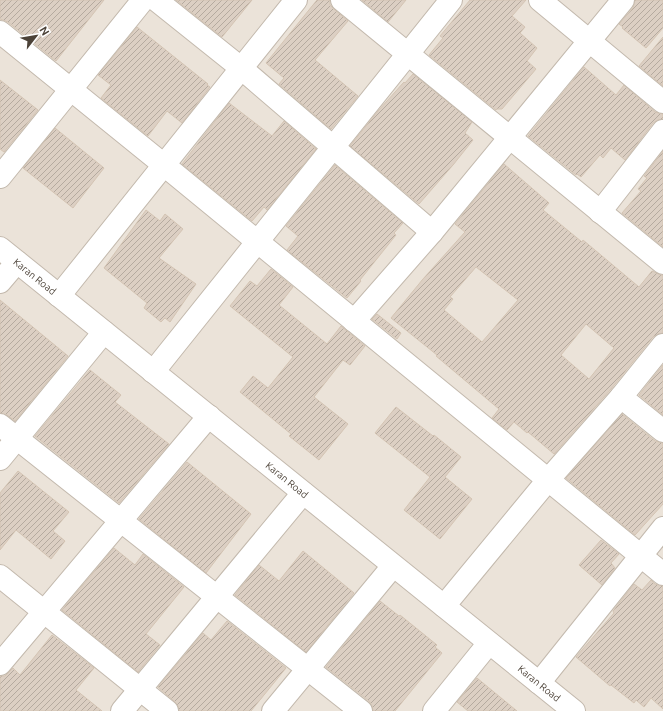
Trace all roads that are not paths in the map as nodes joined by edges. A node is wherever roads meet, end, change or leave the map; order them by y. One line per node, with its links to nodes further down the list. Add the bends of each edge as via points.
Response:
1 (143, 0): 12 (street)
2 (156, 0): 11 (street)
3 (296, 0): 11 (street)
4 (342, 0): 10 (street)
5 (451, 0): 10 (street)
6 (540, 0): 9 (street)
7 (623, 0): 9 (street)
8 (0, 32): 12 (street)
9 (589, 41): 13 (street); 15 (street)
10 (407, 53): 15 (street); 16 (street)
11 (241, 68): 16 (street); 17 (street)
12 (71, 89): 17 (street); 18 (street)
13 (663, 102)
14 (663, 132): 19 (street)
15 (509, 137): 19 (street); 20 (street)
16 (332, 147): 20 (street); 21 (street)
17 (164, 165): 21 (street); 26 (street)
18 (0, 177)
19 (600, 212): 24 (street)
20 (432, 232): 27 (street)
21 (258, 241): 27 (street); 30 (street)
22 (0, 248): 23 (street, Karan Road)
23 (17, 262): 25 (street); 26 (street, Karan Road)
24 (663, 263)
25 (0, 282)
26 (59, 296): 28 (street, Karan Road)
27 (354, 321): 37 (street)
28 (104, 332): 30 (street, Karan Road); 35 (street)
29 (663, 345): 31 (street)
30 (153, 372): 32 (street, Karan Road)
31 (621, 397): 34 (street); 37 (street)
32 (208, 416): 38 (street, Karan Road); 39 (street)
33 (0, 424): 35 (street)
34 (663, 431)
35 (17, 438): 36 (street); 39 (street)
36 (0, 459)
37 (548, 480): 41 (street); 46 (street)
38 (303, 493): 42 (street, Karan Road); 45 (street)
39 (121, 520): 45 (street); 47 (street)
40 (663, 528): 41 (street)
41 (641, 556): 43 (street); 51 (street)
42 (393, 566): 46 (street, Karan Road); 50 (street)
43 (663, 574)
44 (0, 576): 47 (street)
45 (217, 597): 50 (street); 52 (street)
46 (444, 606): 48 (street, Karan Road)
47 (44, 612): 49 (street); 52 (street)
48 (489, 643): 51 (street, Karan Road); 57 (street)
49 (0, 664)
50 (308, 669): 55 (street); 56 (street)
51 (539, 683): 58 (street, Karan Road)
52 (140, 689): 53 (street); 54 (street)
53 (122, 711)
54 (167, 711)
55 (273, 711)
56 (361, 711)
57 (434, 711)
58 (574, 711)

